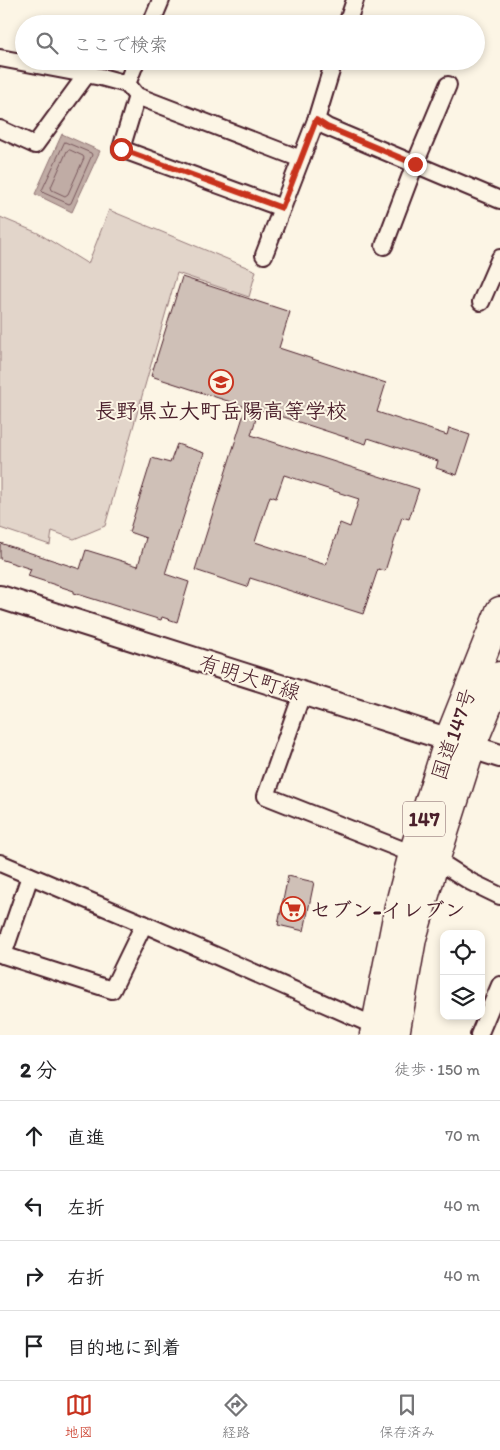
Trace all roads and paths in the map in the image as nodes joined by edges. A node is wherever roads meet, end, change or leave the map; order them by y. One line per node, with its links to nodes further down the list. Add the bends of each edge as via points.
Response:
1 (161, 0): 3 (street)
2 (355, 0): 4 (street)
3 (155, 15)
4 (350, 15)
5 (0, 58): 6 (street)
6 (15, 61)
7 (65, 70): 10 (street)
8 (135, 70): 12 (street)
9 (331, 70): 13 (street)
10 (87, 74): 12 (street); 14 (street, via 36,145)
11 (448, 85): 16 (street)
12 (132, 90): 15 (street); 18 (street, via 121,149)
13 (316, 120): 15 (street); 16 (street)
14 (0, 128)
15 (301, 159): 18 (street)
16 (415, 164): 17 (street); 19 (street)
17 (500, 200)
18 (282, 208): 20 (street)
19 (384, 246)
20 (264, 255)
21 (500, 258): 22 (street)
22 (481, 302)
23 (0, 597): 26 (main road, 有明大町線)
24 (500, 611): 27 (highway, 国道147号 / 147)
25 (500, 676): 27 (highway, 国道147号 / 147)
26 (302, 694): 27 (main road, 有明大町線); 29 (street, via 266,796)
27 (460, 743): 28 (main road, 有明大町線); 29 (highway, 国道147号 / 147)
28 (500, 756)
29 (424, 857): 32 (street); 36 (highway, 国道147号 / 147, via 412,938)
30 (0, 863): 31 (street)
31 (30, 876): 33 (street); 34 (street)
32 (500, 896)
33 (144, 924): 34 (street, via 112,990); 36 (street)
34 (2, 954)
35 (500, 985): 37 (street)
36 (381, 1032)
37 (479, 1035)

